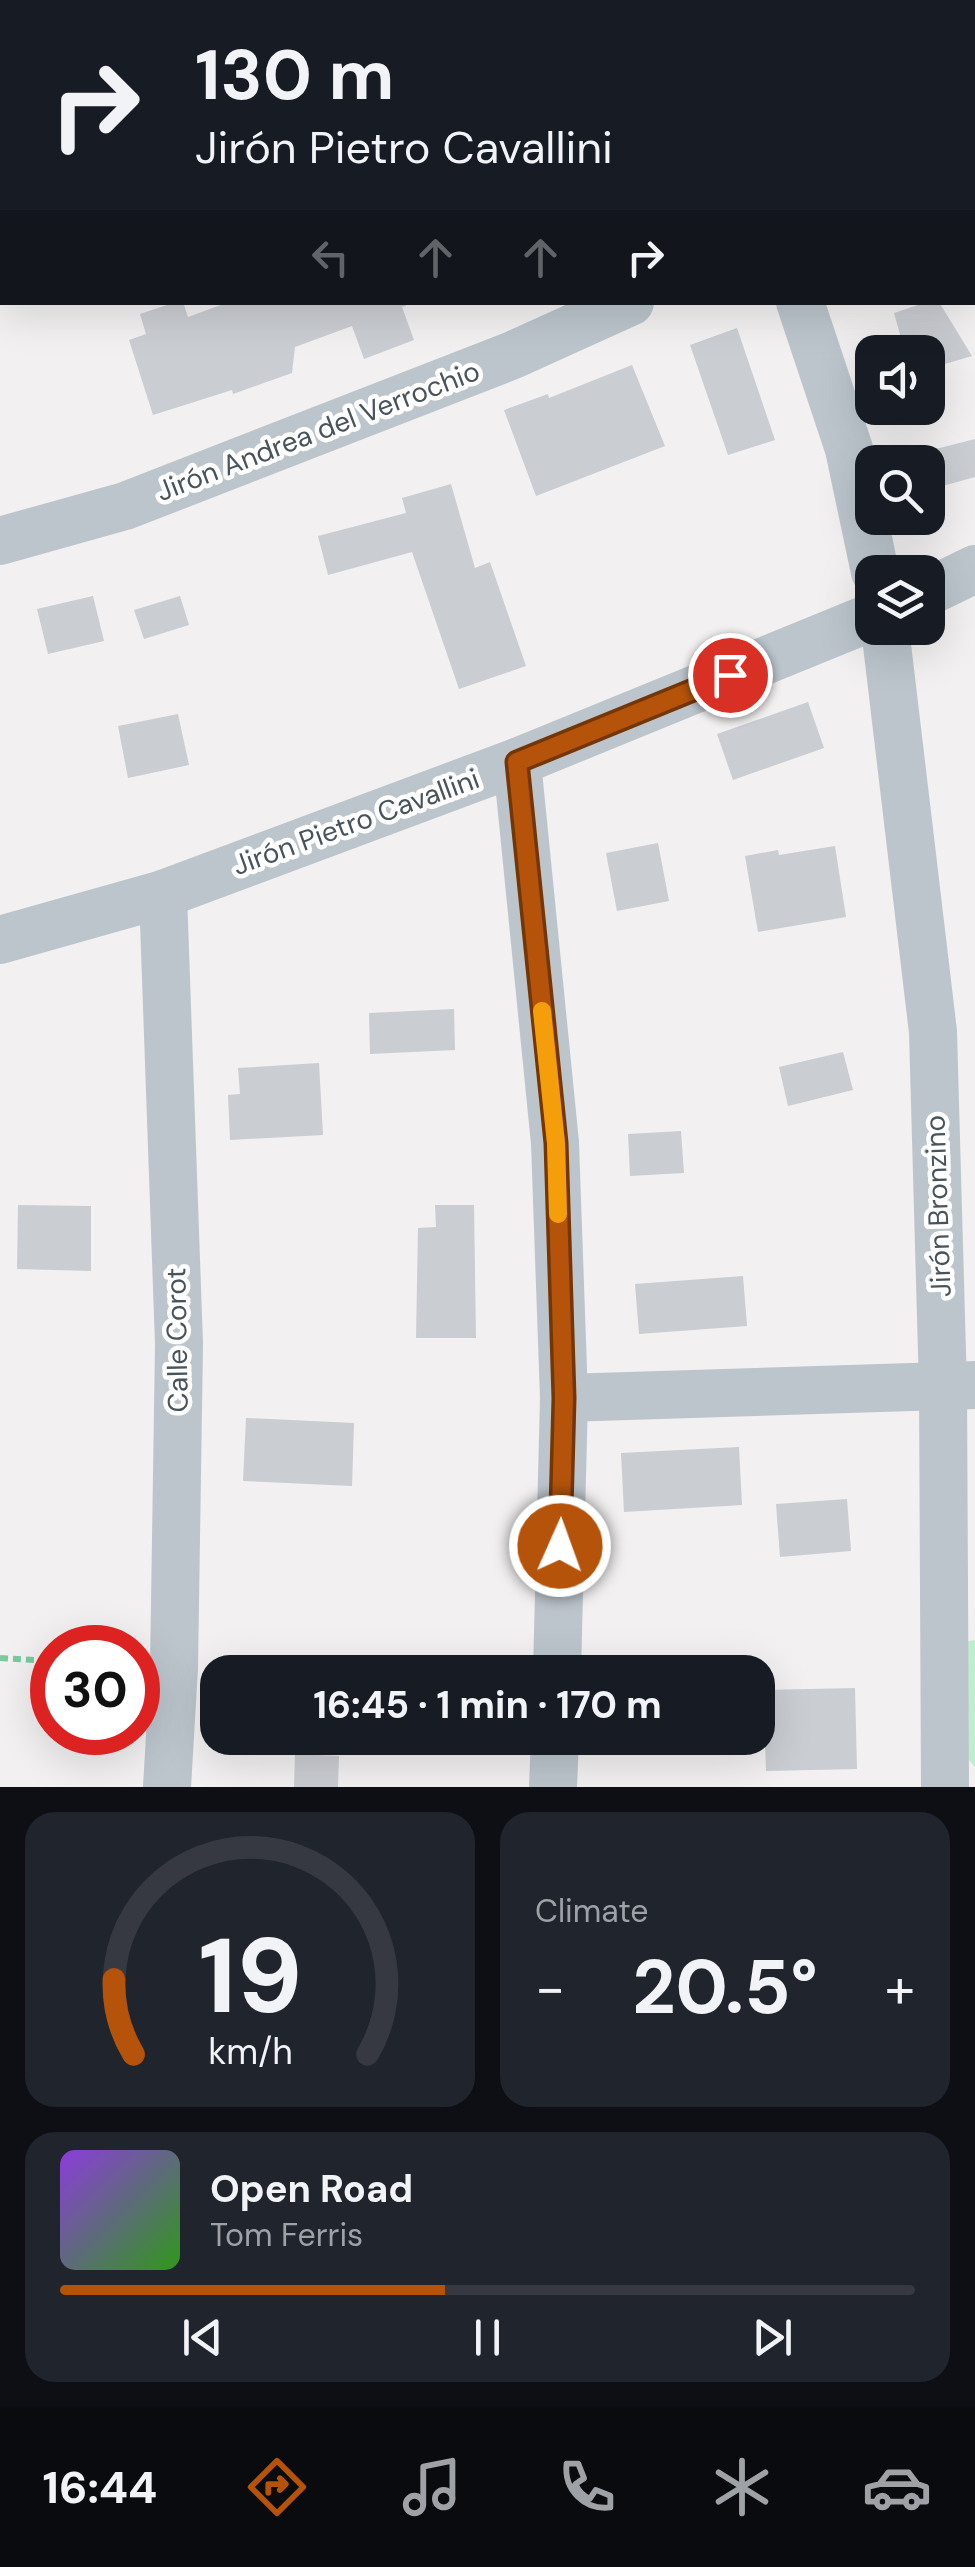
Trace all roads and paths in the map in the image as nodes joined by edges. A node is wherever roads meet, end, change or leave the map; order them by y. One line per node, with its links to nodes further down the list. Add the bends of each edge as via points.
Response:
1 (624, 305): 3 (street, Jirón Andrea del Verrochio, via 513,356 125,506)
2 (801, 305): 4 (street, via 850,449)
3 (0, 540)
4 (872, 555)
5 (975, 569): 6 (street)
6 (945, 584)
7 (855, 624): 9 (street, Jirón Pietro Cavallini)
8 (887, 645): 12 (street, Jirón Bronzino, via 933,1032)
9 (517, 762): 10 (street, Jirón Pietro Cavallini); 13 (street, via 556,1143)
10 (163, 894): 11 (street, Jirón Pietro Cavallini); 19 (street, Calle Corot, via 179,1344)
11 (0, 940)
12 (959, 1386): 13 (street); 14 (street, Jirón Bronzino)
13 (564, 1398): 16 (street)
14 (945, 1510): 15 (street); 24 (street, Jirón Bronzino)
15 (975, 1572)
16 (557, 1655)
17 (0, 1658): 18 (path)
18 (30, 1660)
19 (174, 1668): 20 (path); 22 (street, Calle Corot)
20 (200, 1668)
21 (554, 1755): 23 (street)
22 (167, 1787)
23 (553, 1787)
24 (944, 1787)

